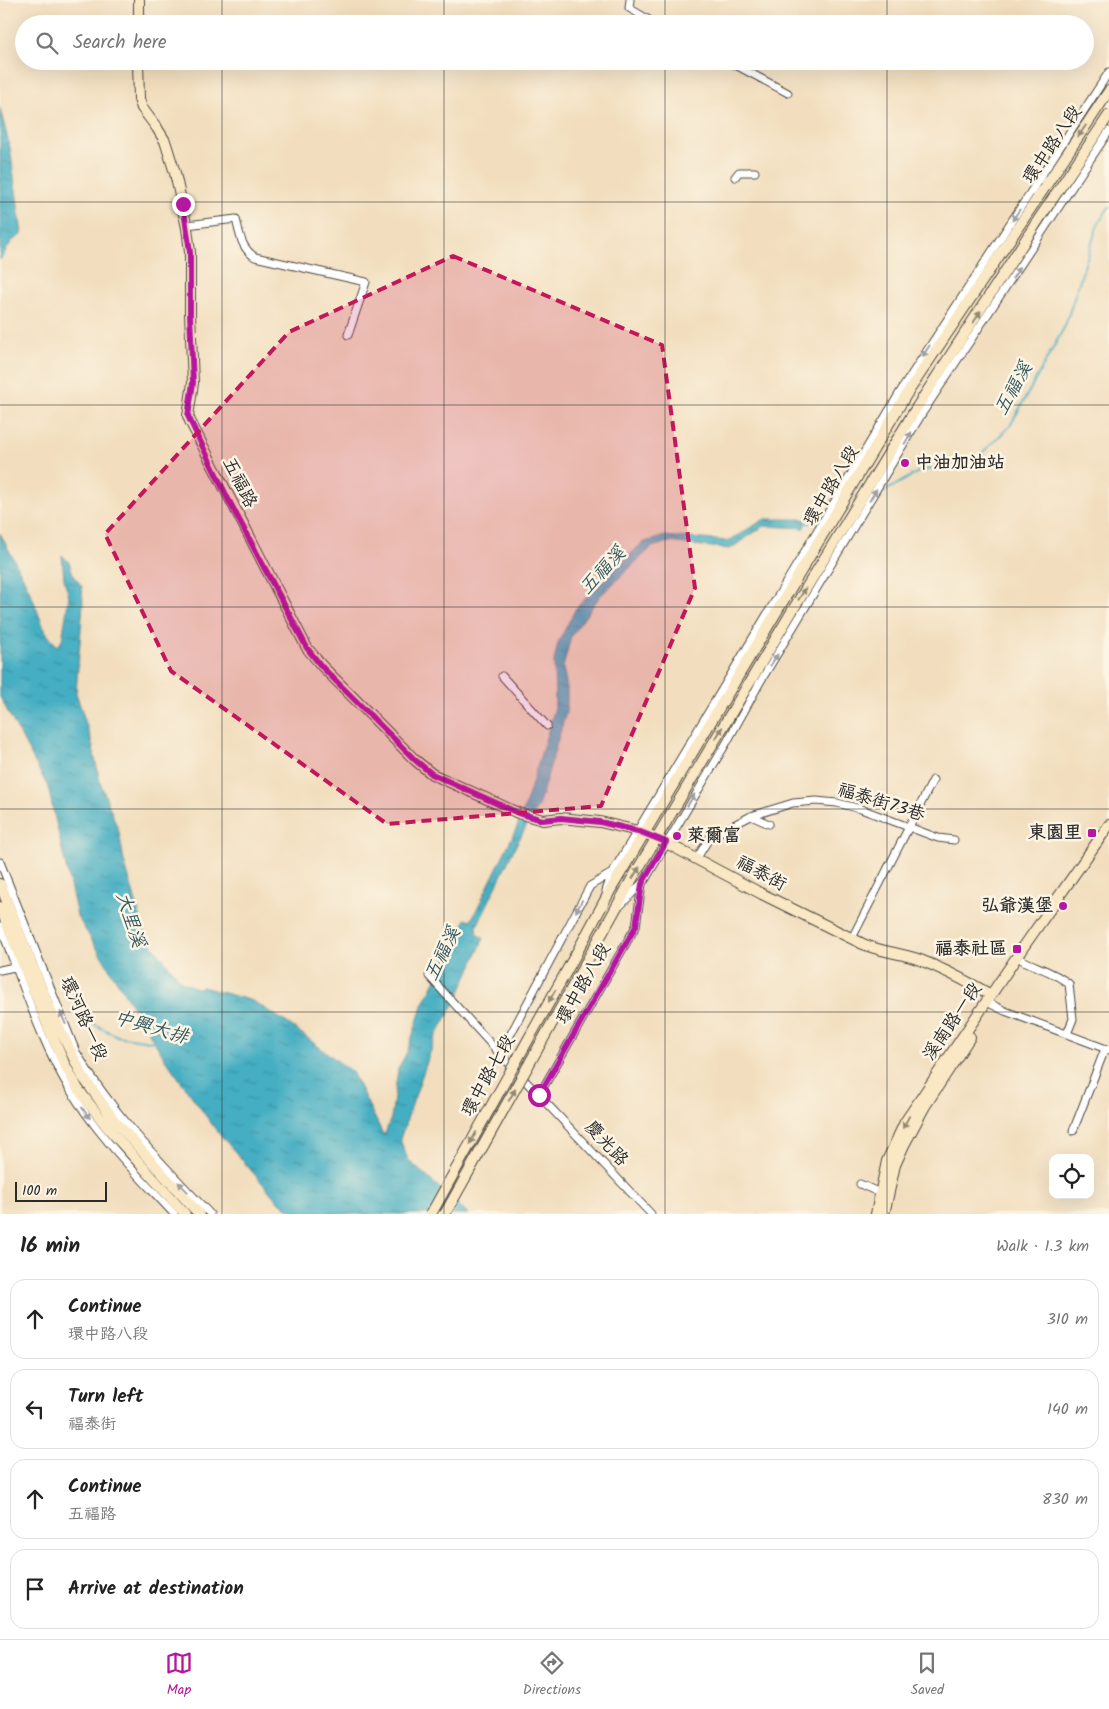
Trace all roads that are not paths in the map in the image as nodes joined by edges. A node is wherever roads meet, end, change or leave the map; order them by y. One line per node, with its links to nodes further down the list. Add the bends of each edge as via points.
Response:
1 (139, 0): 3 (street)
2 (630, 0): 4 (street, via 630,8)
3 (139, 15)
4 (641, 15)
5 (138, 70): 14 (street, 五福路, via 139,99 165,140)
6 (745, 70): 9 (street)
7 (1109, 72): 16 (street, 環中路八段, one-way to 16)
8 (1109, 91): 16 (street, 環中路八段, one-way to 16)
9 (788, 92)
10 (1109, 115): 17 (street, 環中路八段, one-way to 10)
11 (1109, 131): 17 (street, 環中路八段, one-way to 11)
12 (755, 172): 13 (street, via 739,172)
13 (735, 177)
14 (187, 225): 15 (street, via 236,219 246,252 256,257 366,282); 23 (street, 五福路, via 193,383 188,416 307,648 321,666 432,774)
15 (348, 335)
16 (901, 396): 17 (street); 27 (street, 環中路八段)
17 (922, 407): 18 (street, 環中路八段); 18 (street, 環中路八段, one-way to 17, via 883,480)
18 (860, 508): 29 (street, 環中路八段, one-way to 18, via 727,742); 29 (street, 環中路八段, one-way to 18, via 794,608 845,526)
19 (502, 676): 20 (street)
20 (547, 726)
21 (933, 780): 26 (street)
22 (750, 816): 24 (street); 26 (street, 福泰街73巷, via 793,803 816,800 861,809); 31 (street, 福泰街73巷, via 710,837)
23 (538, 819): 27 (street, 福泰街, via 600,822)
24 (769, 824)
25 (1109, 825): 43 (street, 溪南路一段)
26 (909, 826): 30 (street, 福泰街73巷, via 938,838); 40 (street)
27 (641, 832): 29 (street, 福泰街); 33 (street, 環中路八段); 37 (street, 環中路八段)
28 (1109, 832): 43 (street, 溪南路一段)
29 (662, 840): 31 (street, 福泰街); 35 (street, 環中路八段); 38 (street, 環中路八段, one-way to 29)
30 (954, 840)
31 (697, 858): 40 (street, 福泰街)
32 (0, 862): 44 (street, 環河路一段)
33 (612, 873): 37 (street, 環中路八段); 50 (street, 環中路八段, one-way to 50, via 590,886)
34 (0, 884): 44 (street, 環河路一段)
35 (642, 884): 38 (street, 環中路八段); 51 (street, 環中路八段, via 636,926)
36 (0, 907): 44 (street, 環河路一段)
37 (600, 908): 41 (street, 環中路八段)
38 (611, 915): 42 (street, 環中路八段)
39 (0, 926): 44 (street, 環河路一段)
40 (852, 938): 47 (street, 福泰街, via 877,950 922,960)
41 (576, 954): 59 (street, 環中路七段, one-way to 59, bridge)
42 (588, 959): 60 (street, 環中路七段, one-way to 42, bridge)
43 (1018, 962): 47 (street, 溪南路一段); 48 (street, via 1059,975 1069,984 1073,1019)
44 (27, 963): 45 (street); 55 (street, 環河路一段, one-way to 55, via 47,1045 68,1087 85,1113); 56 (street, 環河路一段, via 56,1046 78,1089 107,1127); 57 (street, 環河路一段, via 83,1077 114,1120); 58 (street, 環河路一段, one-way to 44, via 132,1131 102,1093)
45 (0, 970)
46 (429, 976): 50 (street, 慶光路)
47 (991, 999): 48 (street, via 1005,1011); 54 (street, 溪南路一段, via 914,1127)
48 (1067, 1034): 49 (street)
49 (1107, 1050): 52 (street)
50 (500, 1054): 51 (street, 慶光路)
51 (539, 1095): 61 (street, 慶光路)
52 (1073, 1130)
53 (860, 1184): 54 (street)
54 (883, 1197): 62 (street); 63 (street)
55 (174, 1214)
56 (185, 1214)
57 (199, 1214)
58 (210, 1214)
59 (431, 1214)
60 (445, 1214)
61 (651, 1214)
62 (876, 1214)
63 (884, 1214)

